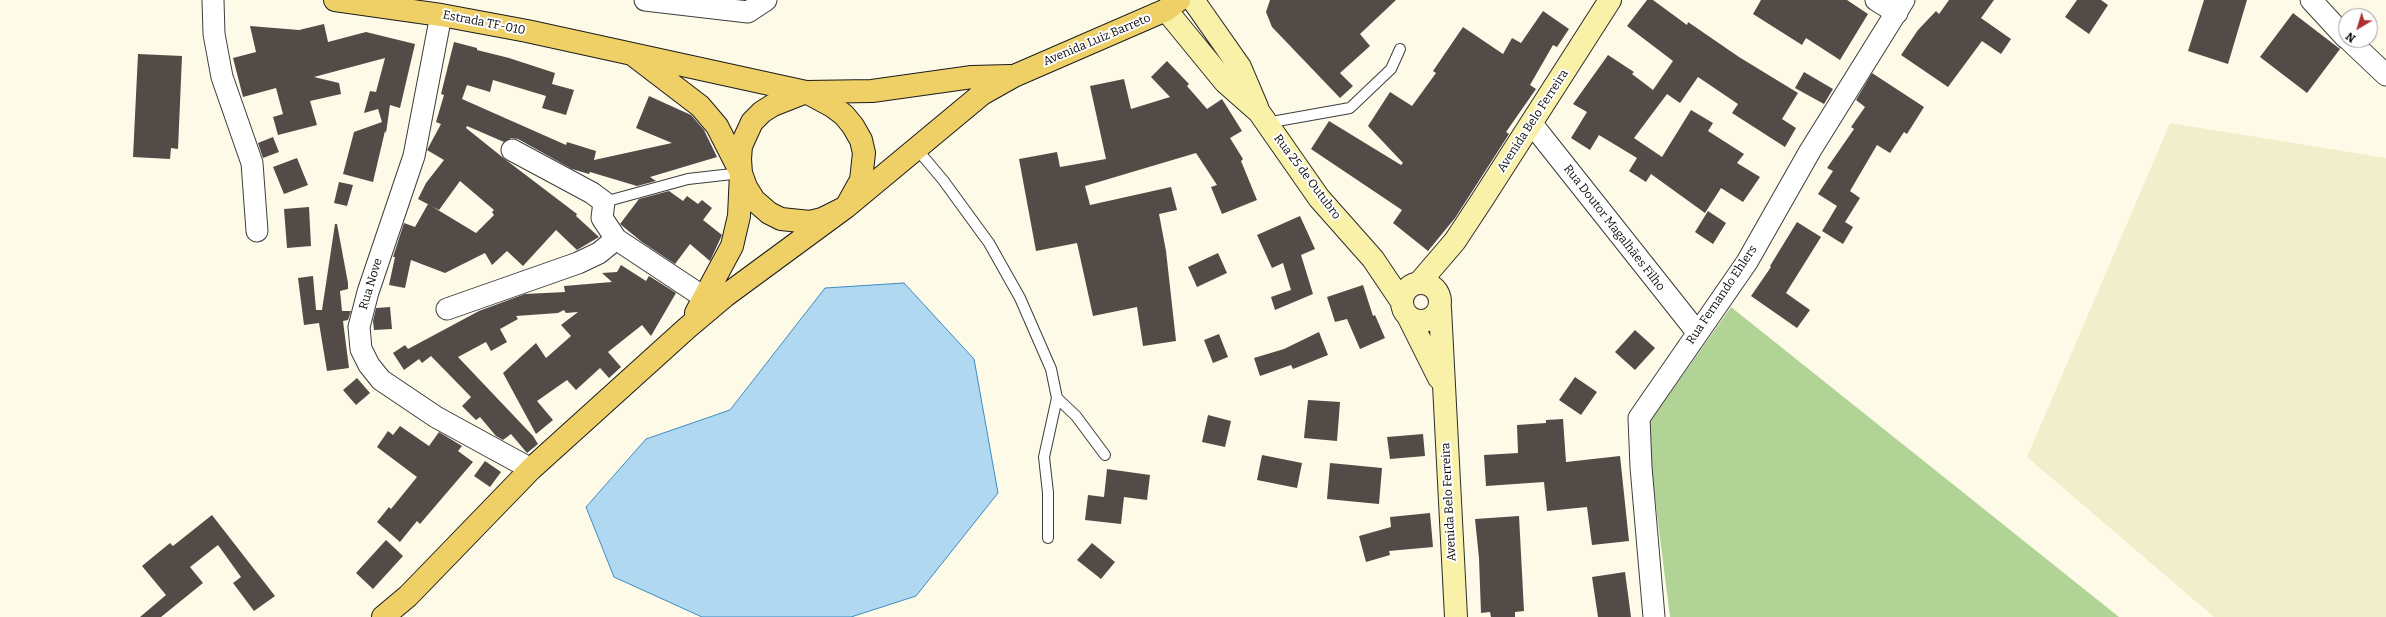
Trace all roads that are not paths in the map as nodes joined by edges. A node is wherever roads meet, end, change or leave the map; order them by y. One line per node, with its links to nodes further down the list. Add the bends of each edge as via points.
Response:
1 (213, 0): 26 (street, via 214,34 222,77 252,163)
2 (335, 0): 11 (main road, Estrada TF-010)
3 (645, 0): 4 (street, via 748,12)
4 (766, 0)
5 (1193, 0): 19 (main road, via 1240,67)
6 (1610, 0): 20 (main road, Avenida Belo Ferreira)
7 (1876, 0): 10 (street)
8 (2312, 0): 12 (street)
9 (1167, 3): 17 (main road, Avenida Luiz Barreto); 19 (main road, via 1225,82)
10 (1900, 7): 34 (street, Rua Fernando Ehlers, via 1810,151 1747,262)
11 (441, 15): 15 (main road, Estrada TF-010); 38 (street, Rua Nove, via 414,156 368,292 359,327 362,349 368,365 381,380 436,417)
12 (2338, 29)
13 (2357, 48): 16 (street)
14 (1400, 49): 19 (lane, via 1391,69 1350,108)
15 (632, 54): 18 (main road, Estrada TF-010); 23 (main road, via 700,106 717,126)
16 (2386, 75)
17 (1014, 76): 18 (main road, via 972,77 872,91); 21 (main road, Avenida Luiz Barreto, via 982,94)
18 (806, 92): 23 (main road, via 773,105 752,122 741,146); 25 (main road, via 844,115 860,140 864,160 861,180)
19 (1262, 117): 29 (main road, Rua 25 de Outubro, via 1319,198 1373,260)
20 (1532, 124): 28 (main road, Avenida Belo Ferreira); 34 (street, Rua Doutor Magalhães Filho)
21 (916, 148): 25 (main road, Avenida Luiz Barreto); 36 (lane, via 989,243 1020,298 1051,369)
22 (512, 150): 24 (street)
23 (741, 173): 24 (lane, via 688,179); 25 (main road, via 754,200 781,219 810,222); 30 (main road, via 739,216 732,246)
24 (604, 202): 27 (street, via 602,218)
25 (846, 207): 33 (main road, via 725,296)
26 (257, 231)
27 (616, 239): 30 (street); 32 (street, via 599,253 578,263)
28 (1455, 241): 29 (main road, Avenida Belo Ferreira); 31 (main road, Avenida Belo Ferreira)
29 (1411, 297): 31 (main road, Rua 25 de Outubro, via 1432,286); 31 (main road, via 1418,321 1427,321 1435,316); 35 (main road, Avenida Belo Ferreira)
30 (705, 298): 33 (main road)
31 (1440, 303): 35 (main road, Avenida Belo Ferreira)
32 (447, 309)
33 (687, 328): 38 (main road)
34 (1697, 332): 42 (street, Rua Fernando Ehlers, via 1639,418)
35 (1443, 387): 41 (main road, Avenida Belo Ferreira)
36 (1057, 398): 37 (lane, via 1076,416); 39 (lane, via 1044,457 1048,493)
37 (1105, 455)
38 (531, 469): 40 (main road, via 408,596)
39 (1048, 538)
40 (383, 617)
41 (1456, 617)
42 (1654, 617)

